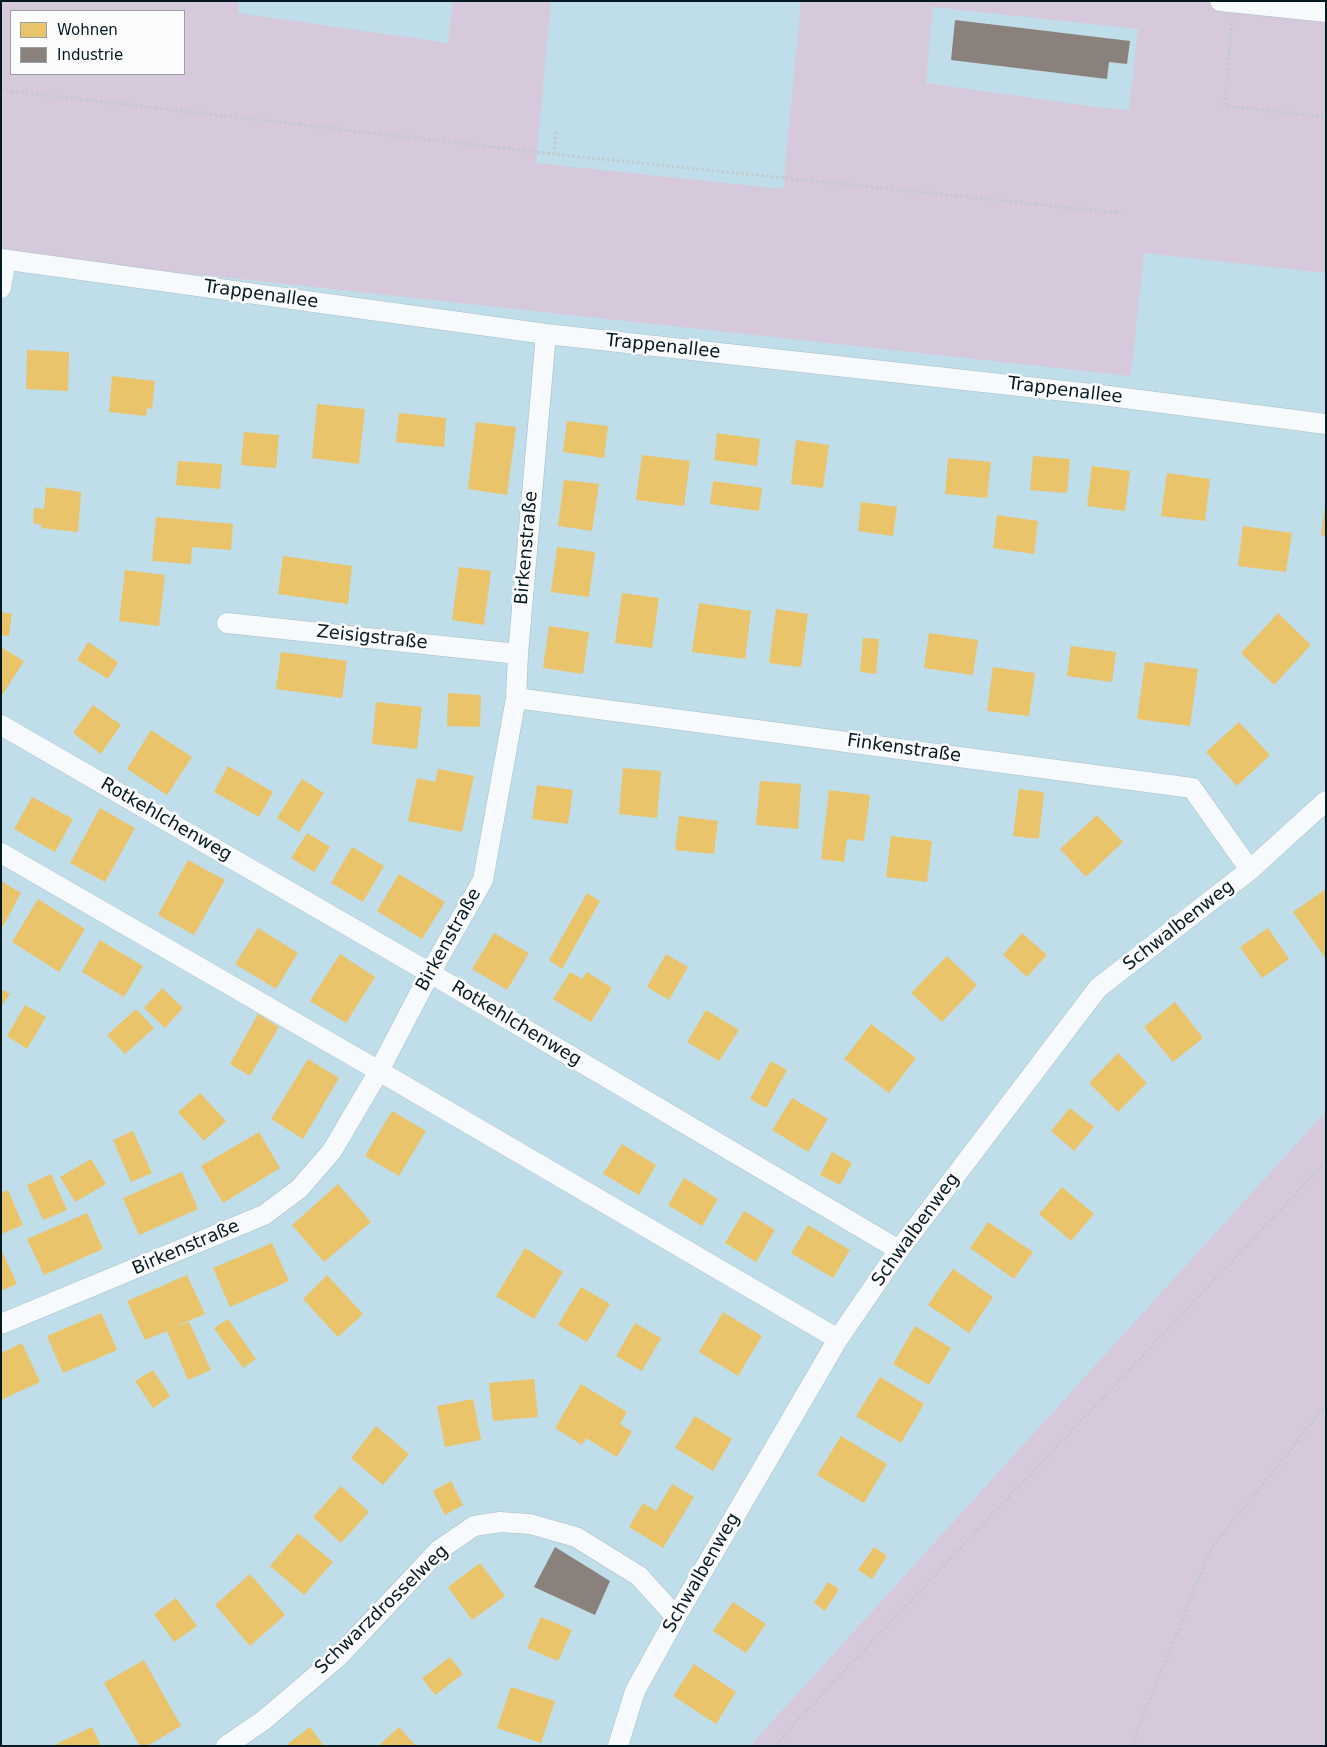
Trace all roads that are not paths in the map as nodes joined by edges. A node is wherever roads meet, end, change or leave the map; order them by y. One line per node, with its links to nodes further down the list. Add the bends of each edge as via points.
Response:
1 (1226, 2): 2 (street)
2 (1326, 12)
3 (4, 259): 4 (street); 5 (street, Trappenallee)
4 (1, 288)
5 (546, 334): 6 (street, Trappenallee, via 1101,395); 8 (street, Birkenstraße)
6 (1326, 424)
7 (227, 623): 8 (street, Zeisigstraße)
8 (518, 654): 9 (street, Birkenstraße)
9 (516, 698): 13 (street, Finkenstraße, via 1192,788); 14 (street, Birkenstraße, via 483,880)
10 (1, 725): 14 (street, Rotkehlchenweg)
11 (1326, 801): 13 (street, Schwalbenweg)
12 (1, 853): 15 (street)
13 (1250, 870): 16 (street, Schwalbenweg, via 1098,988)
14 (430, 973): 15 (street, Birkenstraße); 16 (street, Rotkehlchenweg)
15 (379, 1071): 17 (street, Birkenstraße, via 332,1151 299,1189 264,1215); 18 (street)
16 (899, 1250): 18 (street, Schwalbenweg)
17 (1, 1324)
18 (838, 1339): 19 (street, Schwalbenweg)
19 (676, 1617): 20 (street, Schwarzdrosselweg, via 639,1576 576,1537 530,1524 500,1522 474,1526 439,1550 339,1656 264,1720); 21 (street, Schwalbenweg, via 635,1691)
20 (226, 1746)
21 (618, 1746)

